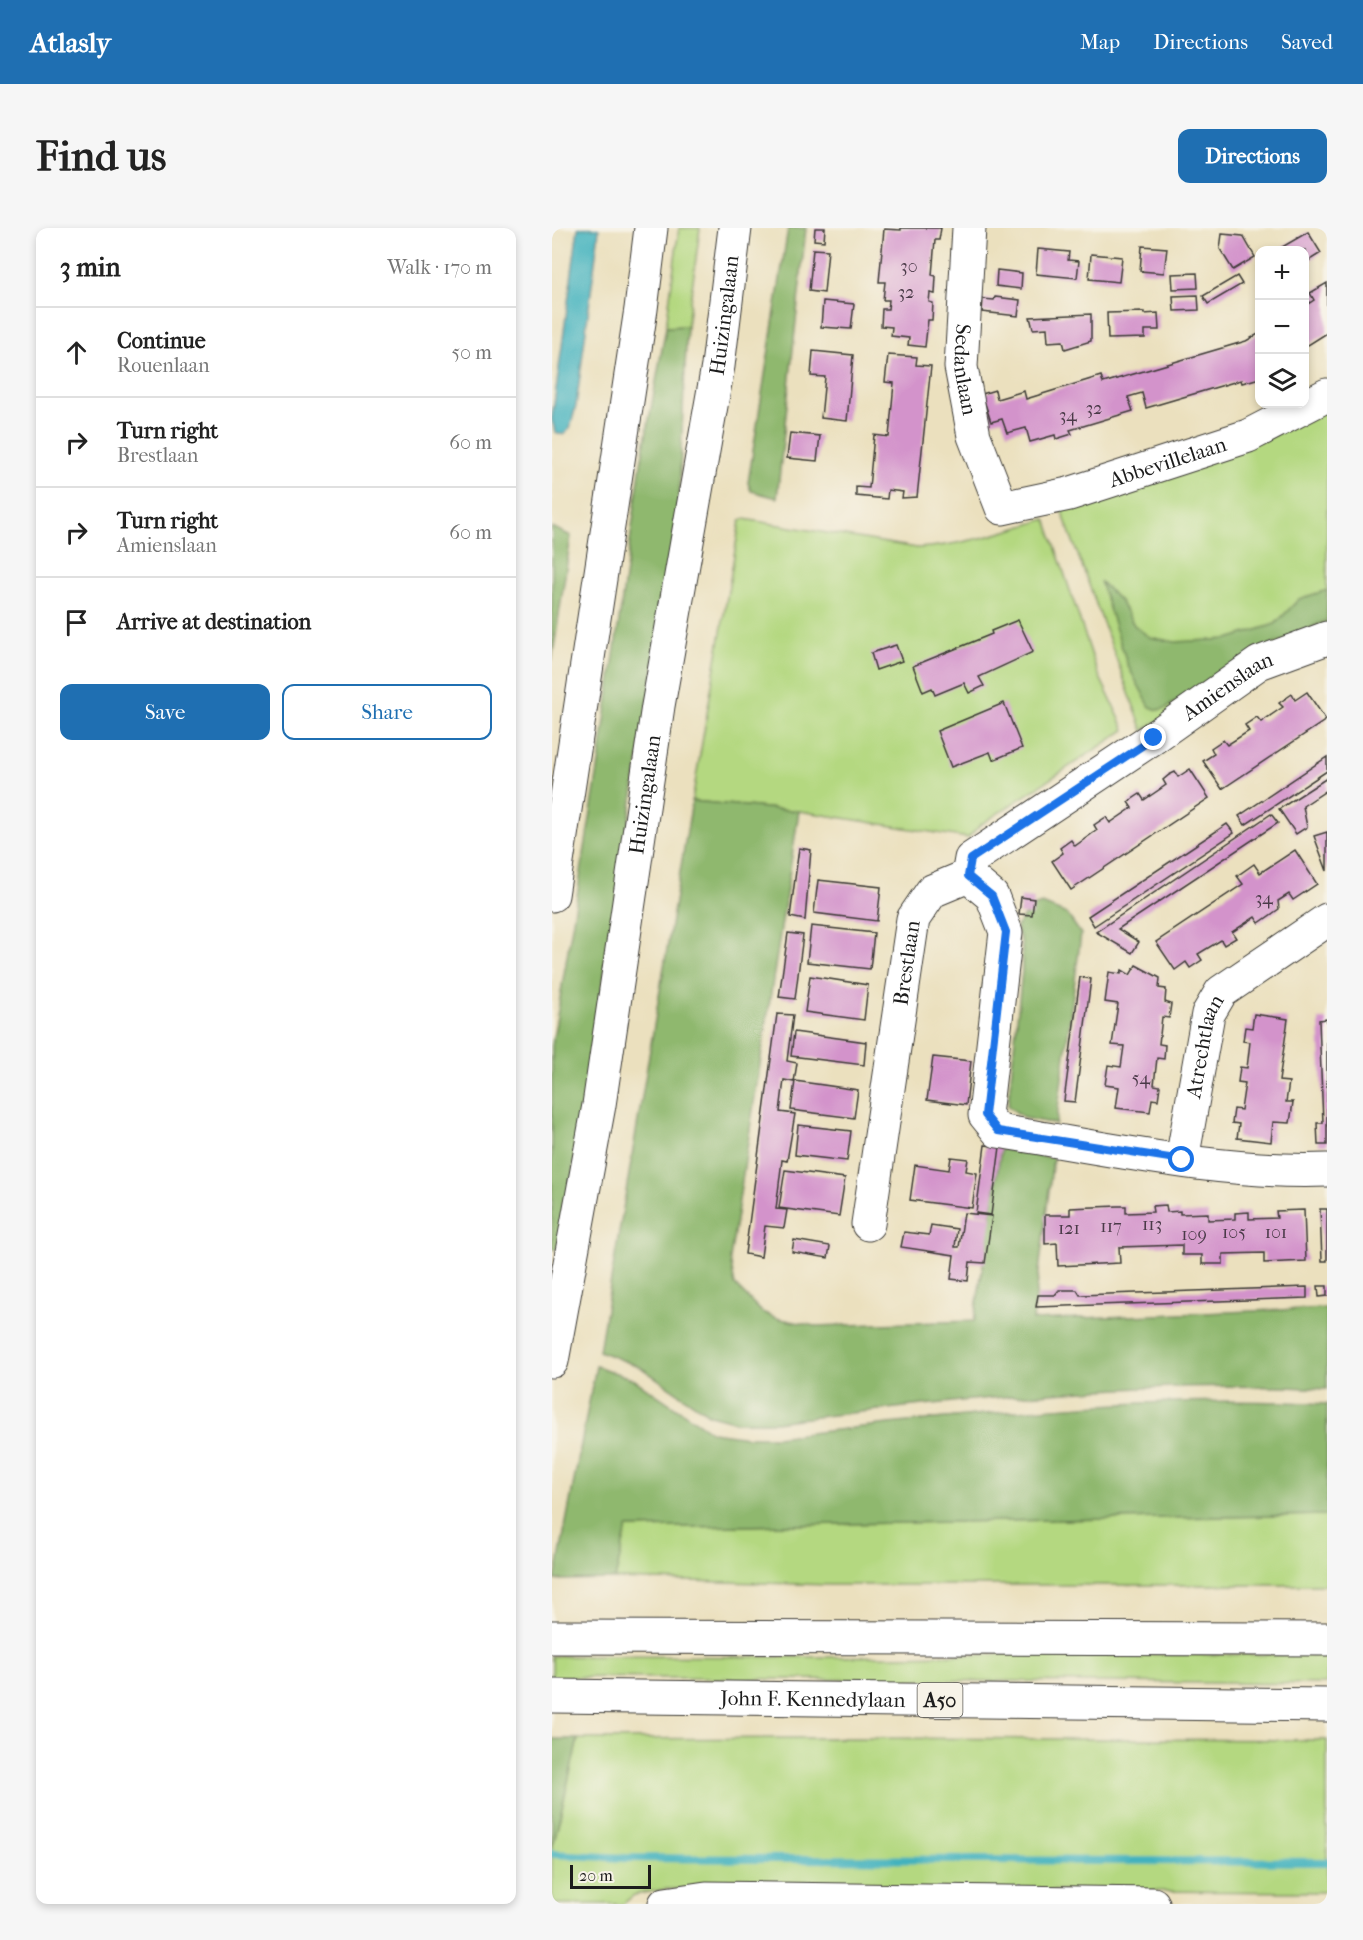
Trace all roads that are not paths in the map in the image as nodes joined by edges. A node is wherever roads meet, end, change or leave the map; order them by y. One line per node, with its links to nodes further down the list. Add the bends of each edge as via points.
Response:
1 (651, 228): 8 (main road)
2 (735, 228): 13 (main road, Huizingalaan, via 718,366 658,706 599,1105)
3 (969, 228): 5 (main road, Sedanlaan, via 961,367 974,436)
4 (1327, 395): 5 (main road, Abbevillelaan, via 1248,436 1069,494)
5 (1002, 508)
6 (1327, 638): 7 (main road, Amienslaan, via 1259,663 971,859)
7 (968, 876): 10 (main road, via 992,896 1006,932 985,1115 998,1131); 12 (main road, Brestlaan, via 932,891 913,919)
8 (552, 895)
9 (1327, 920): 10 (main road, Atrechtlaan, via 1221,992 1208,1014)
10 (1182, 1160): 11 (main road, via 1292,1172)
11 (1327, 1170)
12 (868, 1224)
13 (552, 1361)
14 (552, 1637): 15 (main road)
15 (1327, 1639)
16 (552, 1696): 17 (main road, John F. Kennedylaan / A50)
17 (1327, 1705)
18 (665, 1904): 19 (main road, via 706,1898)
19 (1153, 1904)

